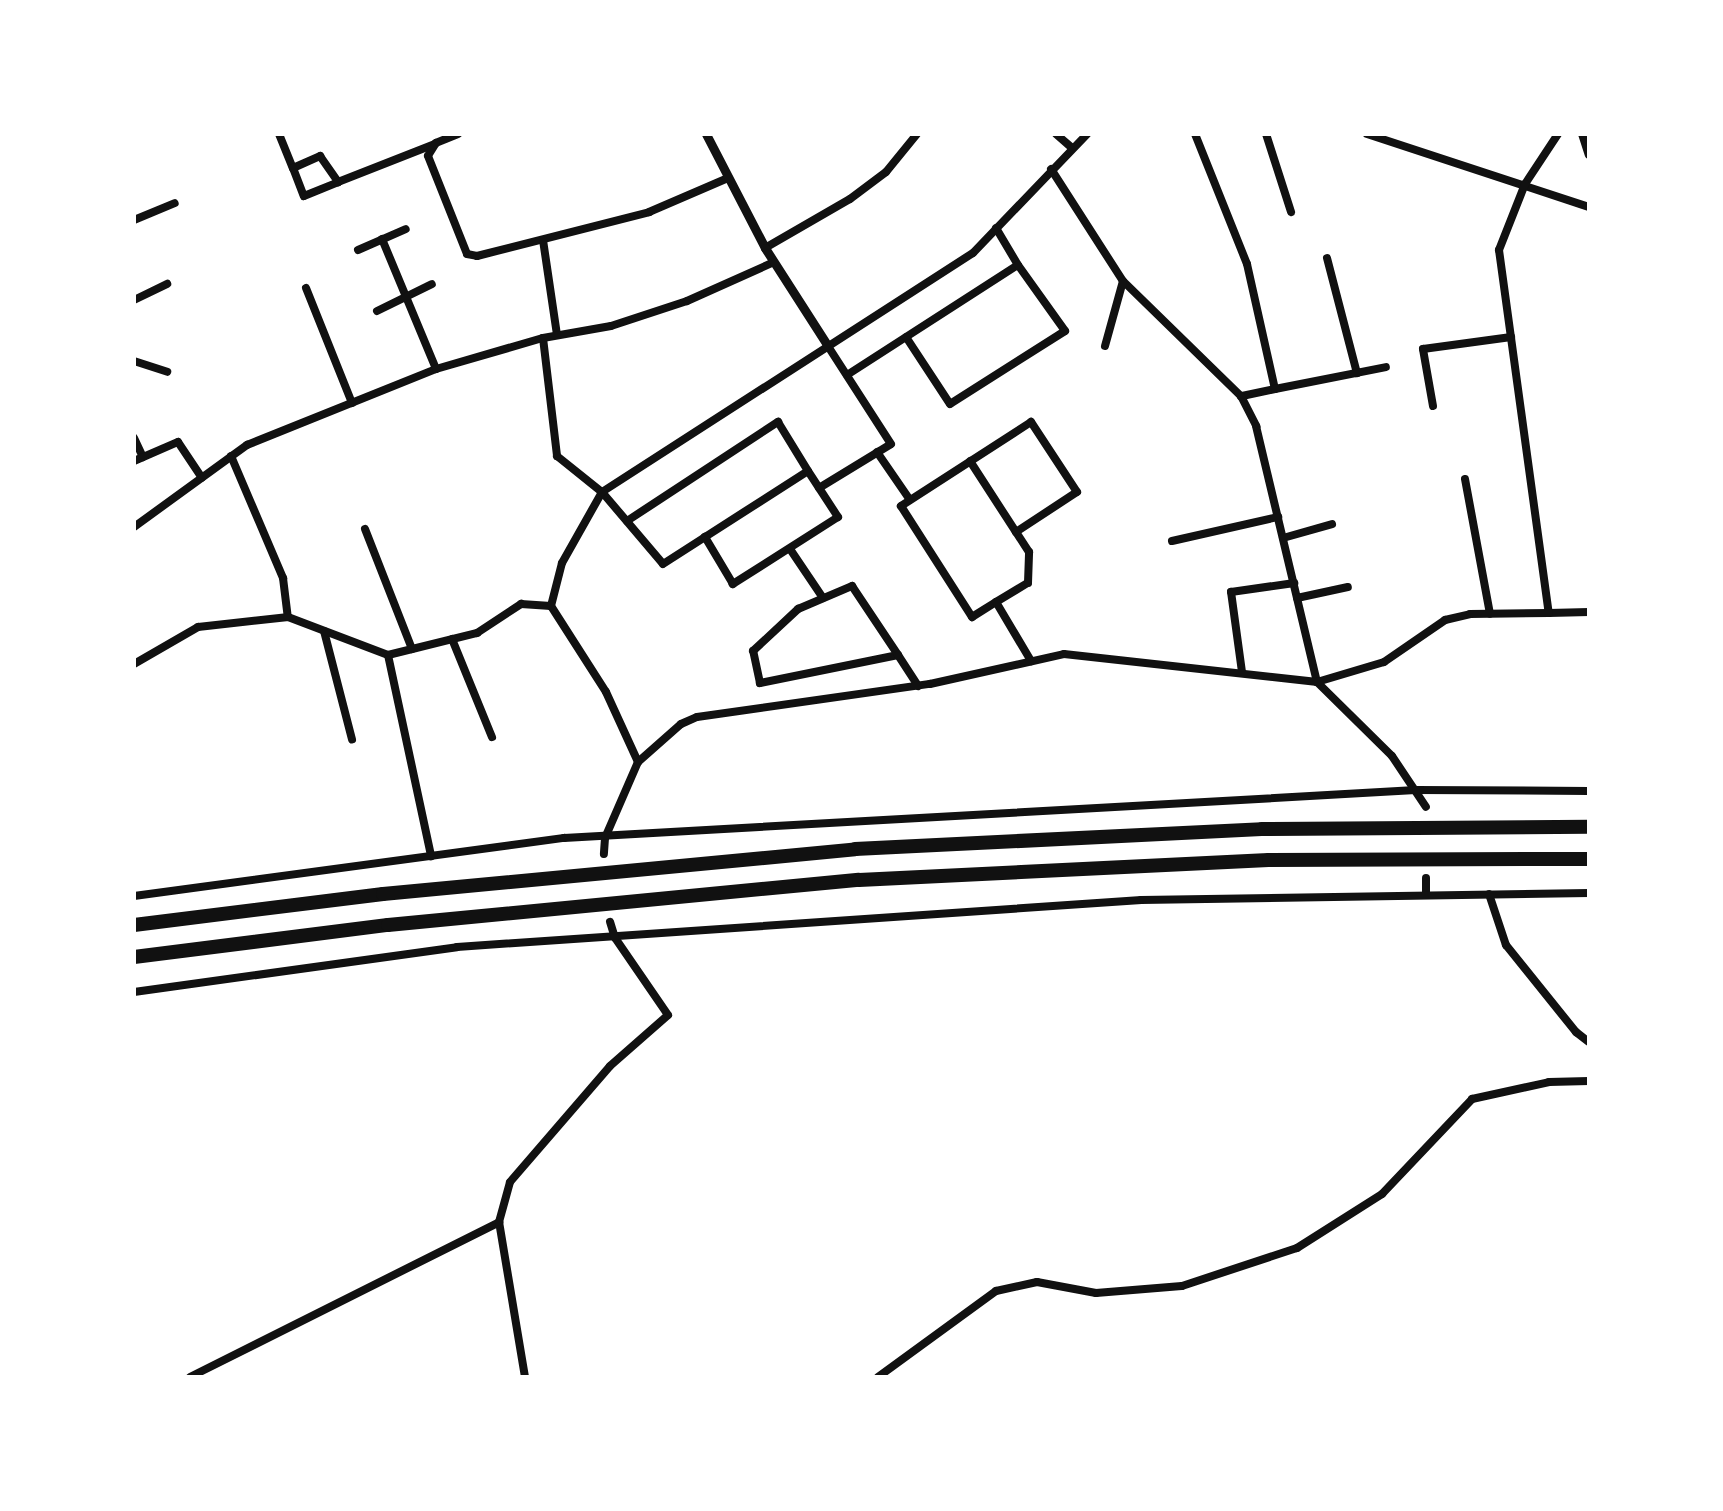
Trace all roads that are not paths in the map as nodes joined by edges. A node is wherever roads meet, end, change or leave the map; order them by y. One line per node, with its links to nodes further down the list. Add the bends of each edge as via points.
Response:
1 (279, 134): 15 (street)
2 (458, 134): 12 (street)
3 (706, 134): 17 (street)
4 (917, 134): 28 (street, via 886,172 850,199)
5 (1056, 134): 13 (street)
6 (1087, 134): 13 (street)
7 (1195, 134): 52 (street, via 1247,264)
8 (1266, 134): 22 (street)
9 (1367, 134): 19 (street)
10 (1558, 134): 19 (street)
11 (1582, 134): 14 (street)
12 (436, 143): 18 (street); 27 (street, via 428,156 467,254)
13 (1071, 147): 16 (street)
14 (1589, 155)
15 (293, 168): 18 (street, via 320,156); 18 (street, via 304,196)
16 (1051, 169): 24 (street); 33 (street)
17 (728, 178): 27 (street, via 649,212); 28 (street)
18 (338, 182)
19 (1525, 184): 21 (street); 42 (street, via 1499,250)
20 (175, 203): 23 (street)
21 (1589, 207)
22 (1291, 212)
23 (134, 220)
24 (996, 228): 32 (street); 44 (street, via 973,253)
25 (406, 229): 26 (street)
26 (382, 239): 29 (street); 37 (street)
27 (543, 240): 40 (street)
28 (765, 248): 31 (street)
29 (358, 250)
30 (1327, 258): 50 (street)
31 (774, 262): 40 (street, via 687,301 611,326); 44 (street)
32 (1018, 265): 41 (street); 41 (street, via 1065,331 950,404)
33 (1123, 281): 45 (street); 53 (street)
34 (167, 284): 38 (street)
35 (432, 284): 37 (street)
36 (306, 288): 54 (street)
37 (406, 296): 39 (street); 48 (street)
38 (134, 300)
39 (377, 311)
40 (557, 335): 43 (street)
41 (906, 337): 51 (street)
42 (1511, 337): 55 (street, via 1423,349); 84 (street)
43 (543, 338): 48 (street); 65 (street, via 557,456)
44 (826, 343): 51 (street); 65 (street)
45 (1105, 346)
46 (134, 361): 49 (street)
47 (1386, 367): 50 (street)
48 (436, 369): 54 (street)
49 (167, 372)
50 (1357, 373): 52 (street)
51 (847, 375): 57 (street, via 891,444)
52 (1275, 389): 53 (street)
53 (1241, 396): 67 (street, via 1256,426)
54 (352, 403): 58 (street)
55 (1433, 406)
56 (134, 438): 59 (street)
57 (877, 452): 64 (street); 66 (street)
58 (231, 456): 62 (street); 86 (street, via 283,578)
59 (138, 459): 62 (street, via 178,442)
60 (970, 461): 66 (street); 72 (street); 72 (street, via 1031,422 1077,492)
61 (808, 471): 64 (street); 68 (street, via 778,422); 73 (street)
62 (202, 478): 70 (street)
63 (1465, 479): 85 (street)
64 (819, 488): 76 (street, via 838,517)
65 (602, 492): 68 (street); 82 (street, via 562,563)
66 (910, 500): 81 (street, via 901,506 972,617)
67 (1278, 517): 74 (street); 75 (street)
68 (627, 521): 73 (street, via 663,564)
69 (1332, 524): 74 (street)
70 (134, 527)
71 (365, 529): 89 (street)
72 (1016, 532): 81 (street, via 1029,552 1028,583)
73 (705, 537): 76 (street, via 733,584)
74 (1283, 538): 77 (street)
75 (1172, 541)
76 (790, 549): 79 (street)
77 (1294, 583): 80 (street); 94 (street, via 1231,592)
78 (1348, 587): 80 (street)
79 (823, 598): 91 (street, via 852,586); 91 (street, via 798,609 753,651 760,683)
80 (1297, 598): 95 (street)
81 (996, 602): 92 (street)
82 (551, 606): 88 (street, via 521,604 477,633); 99 (street, via 606,692)
83 (1589, 612): 84 (street)
84 (1549, 613): 85 (street)
85 (1490, 614): 95 (street, via 1445,620 1384,662)
86 (288, 617): 87 (street); 93 (street, via 198,627)
87 (324, 631): 90 (street); 98 (street)
88 (452, 639): 89 (street); 97 (street)
89 (412, 649): 90 (street)
90 (388, 655): 106 (street)
91 (898, 655): 96 (street)
92 (1031, 661): 94 (street, via 1092,654); 96 (street)
93 (134, 664)
94 (1242, 672): 95 (street)
95 (1317, 682): 100 (street, via 1392,756)
96 (918, 686): 99 (street, via 697,717 664,737)
97 (492, 737)
98 (352, 739)
99 (638, 762): 104 (street)
100 (1416, 790): 101 (street); 102 (street); 104 (street)
101 (1589, 791)
102 (1426, 807)
103 (1589, 827): 114 (highway, via 1247,830 855,849)
104 (605, 838): 105 (street); 106 (street, via 564,838)
105 (604, 854)
106 (431, 856): 112 (street)
107 (1589, 859): 116 (highway, via 1269,860 859,880 388,925)
108 (1426, 878): 110 (street)
109 (1589, 893): 111 (street)
110 (1426, 894): 111 (street); 115 (street, via 1141,900)
111 (1489, 894): 118 (street, via 1506,945)
112 (134, 896)
113 (610, 922): 115 (street)
114 (134, 925)
115 (615, 938): 117 (street, via 457,947); 120 (street, via 668,1015 610,1066 510,1182)
116 (134, 957)
117 (134, 992)
118 (1589, 1042)
119 (1589, 1081): 123 (street, via 1549,1082 1472,1099 1382,1194 1297,1248 1182,1286 1096,1293 1037,1282 996,1291)
120 (499, 1222): 121 (street); 122 (street)
121 (190, 1377)
122 (525, 1377)
123 (878, 1377)

